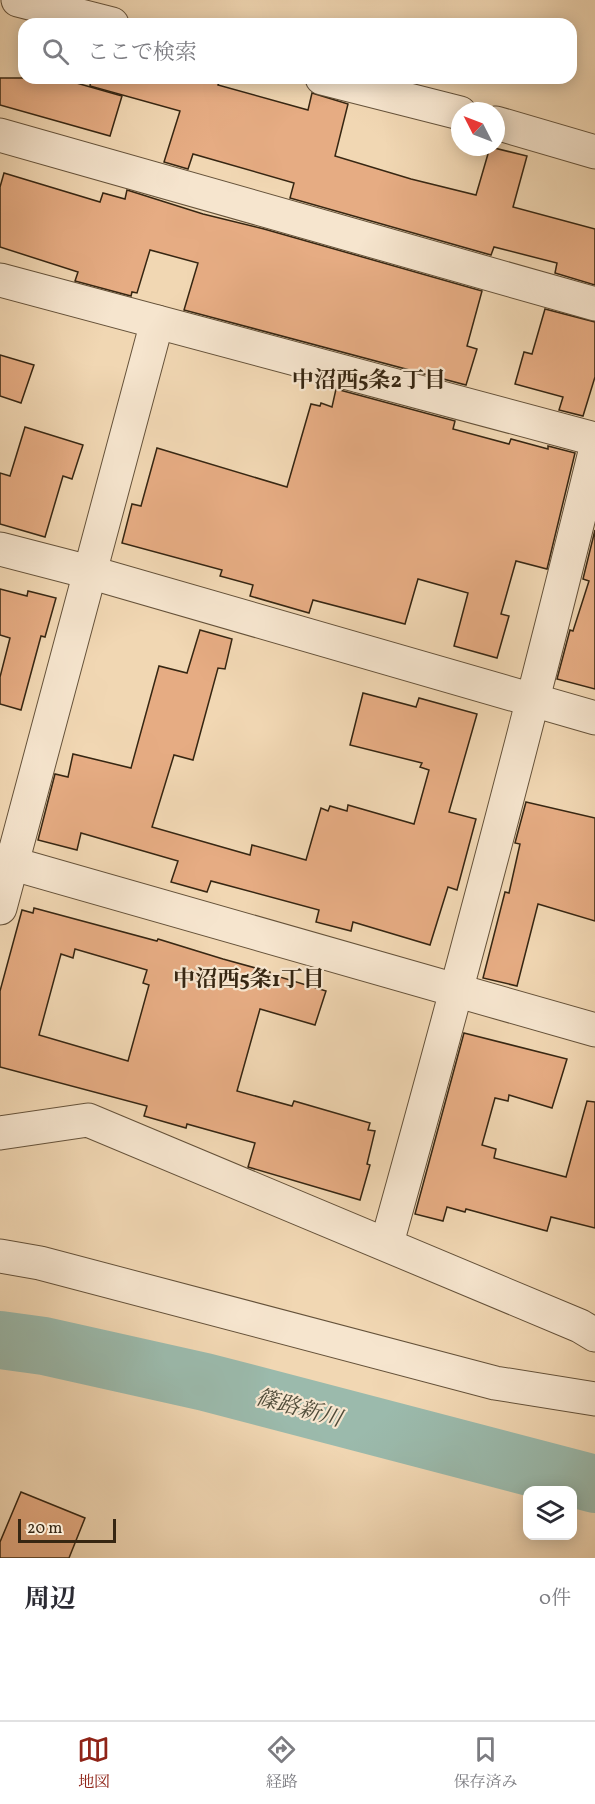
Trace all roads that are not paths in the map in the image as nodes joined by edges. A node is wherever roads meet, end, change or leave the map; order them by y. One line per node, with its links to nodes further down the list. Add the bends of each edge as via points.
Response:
1 (18, 0): 2 (street)
2 (88, 18)
3 (346, 84): 4 (street)
4 (451, 111)
5 (505, 126): 7 (street)
6 (0, 135): 9 (street)
7 (595, 152)
8 (0, 280): 10 (street)
9 (595, 304)
10 (157, 322): 11 (street); 14 (street)
11 (595, 439)
12 (595, 452): 15 (street)
13 (0, 549): 14 (street)
14 (89, 572): 15 (street); 17 (street)
15 (534, 700): 16 (street); 19 (street)
16 (595, 718)
17 (6, 862): 18 (street); 19 (street)
18 (0, 908)
19 (458, 990): 20 (street); 22 (street)
20 (595, 1030)
21 (0, 1133): 22 (street, via 88,1120)
22 (387, 1243): 24 (street)
23 (0, 1256): 25 (street, via 40,1263 495,1383)
24 (595, 1335)
25 (595, 1399)

